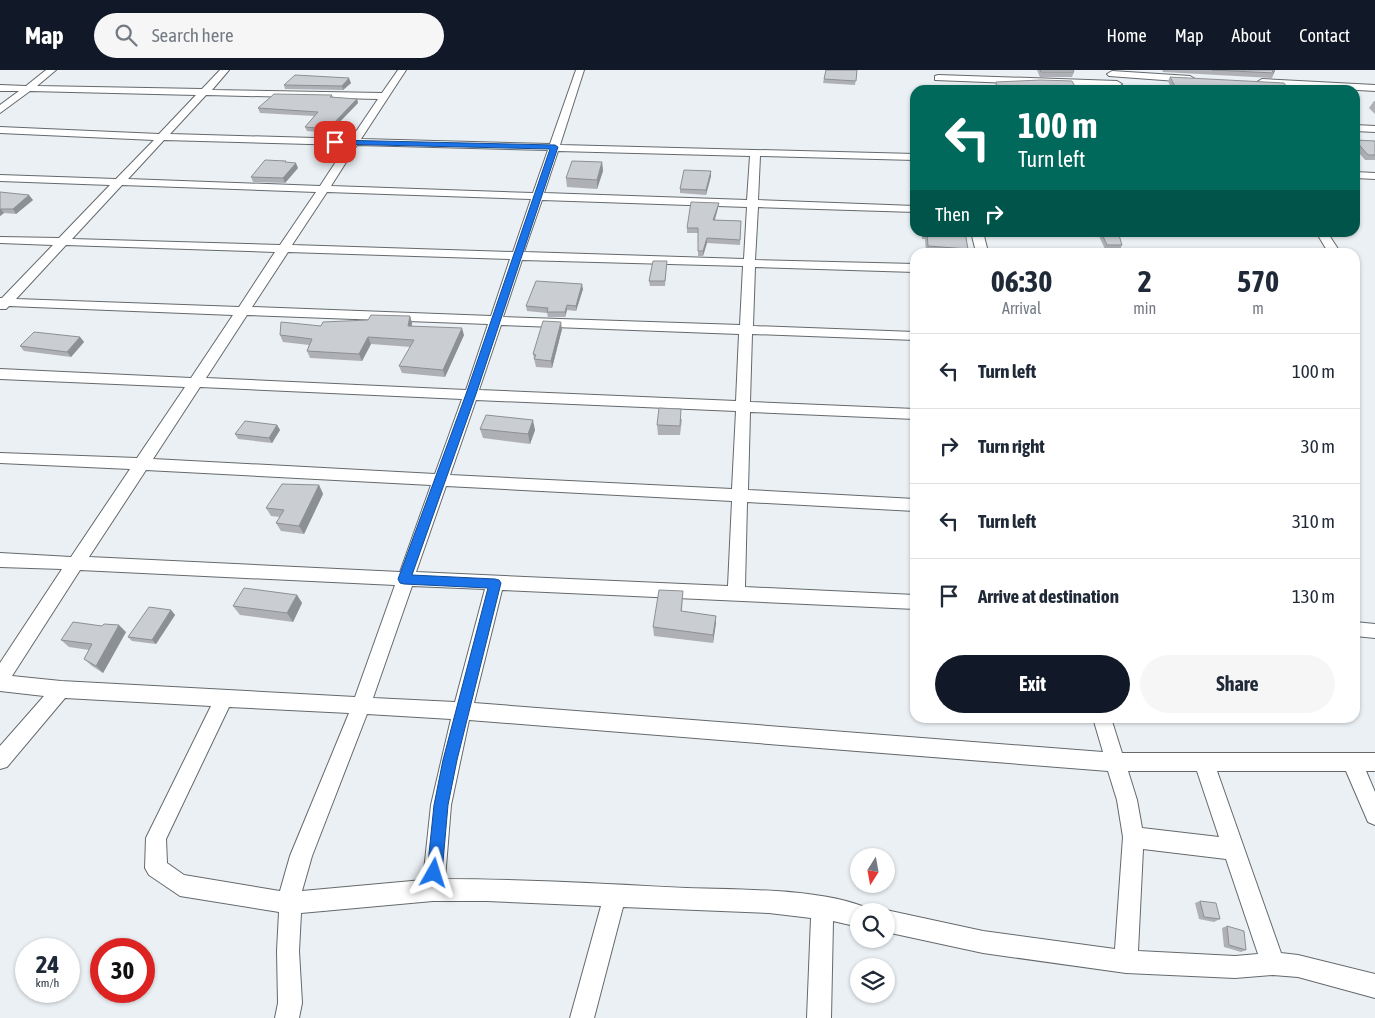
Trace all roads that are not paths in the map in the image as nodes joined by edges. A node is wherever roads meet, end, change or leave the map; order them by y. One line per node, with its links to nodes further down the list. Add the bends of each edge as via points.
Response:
1 (52, 70): 15 (street)
2 (225, 70): 16 (street)
3 (402, 70): 17 (street)
4 (580, 70): 24 (street)
5 (1111, 72): 7 (street); 10 (street)
6 (937, 74): 9 (street)
7 (1200, 79)
8 (1248, 82): 11 (street)
9 (1090, 85)
10 (1117, 85)
11 (1312, 85)
12 (1360, 87): 14 (street)
13 (0, 88): 15 (street)
14 (1375, 88)
15 (28, 89): 16 (street); 18 (street)
16 (203, 93): 17 (street); 22 (street)
17 (385, 96): 23 (street)
18 (0, 110)
19 (1360, 128): 20 (street)
20 (1375, 129)
21 (0, 130): 22 (street)
22 (161, 137): 23 (street); 30 (street)
23 (354, 143): 24 (street); 31 (street)
24 (555, 147): 25 (street); 32 (street)
25 (755, 152): 26 (street); 33 (street)
26 (910, 157)
27 (1360, 175): 28 (street)
28 (1375, 176)
29 (0, 178): 30 (street)
30 (118, 184): 31 (street); 37 (street)
31 (323, 190): 32 (street); 39 (street)
32 (538, 196): 33 (street); 40 (street)
33 (754, 202): 34 (street); 41 (street)
34 (910, 209)
35 (1324, 237): 38 (street)
36 (0, 240): 37 (street)
37 (62, 242): 39 (street); 43 (street)
38 (1331, 248)
39 (284, 250): 40 (street); 44 (street)
40 (517, 256): 41 (street); 45 (street)
41 (750, 263): 42 (street); 46 (street)
42 (910, 268)
43 (2, 304): 44 (street)
44 (244, 310): 45 (street); 49 (street)
45 (494, 320): 46 (street); 50 (street)
46 (746, 329): 47 (street); 51 (street)
47 (910, 336)
48 (0, 374): 49 (street)
49 (197, 381): 50 (street); 54 (street)
50 (471, 394): 51 (street); 55 (street)
51 (744, 406): 52 (street); 56 (street)
52 (910, 414)
53 (0, 458): 54 (street)
54 (143, 464): 55 (street); 59 (street)
55 (440, 480): 56 (street); 60 (street)
56 (740, 496): 57 (street); 62 (street)
57 (910, 505)
58 (0, 560): 59 (street)
59 (76, 565): 60 (street); 66 (street)
60 (404, 579): 61 (street); 70 (street)
61 (495, 583): 62 (street); 71 (street)
62 (736, 594): 63 (street)
63 (910, 602)
64 (1360, 630): 65 (street)
65 (1375, 631)
66 (0, 678)
67 (0, 683): 68 (street)
68 (61, 689): 69 (street); 73 (street)
69 (224, 698): 70 (street); 83 (street, via 156,838 156,868 180,885)
70 (361, 706): 71 (street); 83 (street, via 301,856 291,887)
71 (462, 711): 74 (street); 81 (street, via 441,805)
72 (1104, 723): 74 (street)
73 (0, 760)
74 (1116, 762): 75 (street); 79 (street)
75 (1204, 762): 76 (street); 80 (street)
76 (1352, 762): 77 (street); 78 (street)
77 (1375, 762)
78 (1375, 815)
79 (1133, 837): 80 (street); 87 (street)
80 (1234, 849): 88 (street)
81 (433, 890): 82 (street); 83 (street)
82 (615, 894): 84 (street); 91 (street)
83 (290, 903): 90 (street, via 290,1003)
84 (822, 908): 85 (street); 92 (street)
85 (850, 914)
86 (895, 924): 87 (street, via 983,942)
87 (1126, 962): 88 (street, via 1235,967)
88 (1273, 964): 89 (street, via 1298,966)
89 (1375, 986)
90 (287, 1018)
91 (582, 1018)
92 (818, 1018)

